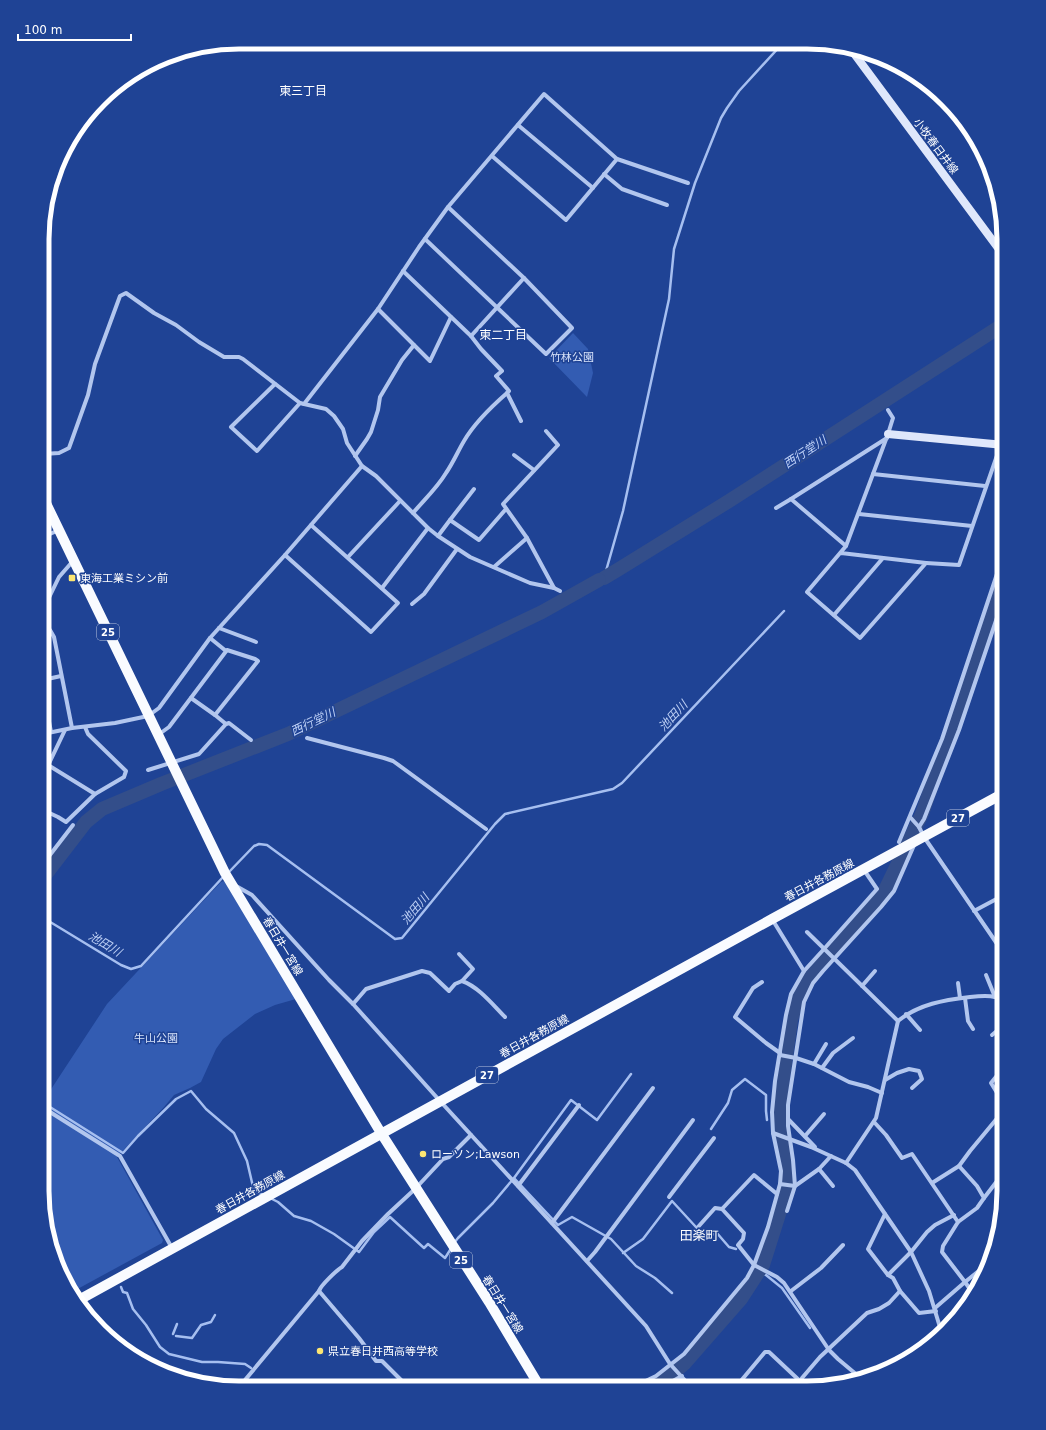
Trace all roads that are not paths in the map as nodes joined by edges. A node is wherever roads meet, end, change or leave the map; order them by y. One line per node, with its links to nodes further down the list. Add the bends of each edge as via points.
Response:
1 (855, 55): 11 (main road, 小牧春日井線)
2 (518, 125): 3 (street); 4 (street, via 544,94); 7 (street)
3 (492, 156): 7 (street, via 566,220); 9 (street)
4 (617, 159): 5 (street); 6 (street)
5 (604, 174): 7 (street); 8 (street, via 622,189)
6 (688, 183)
7 (593, 188)
8 (667, 205)
9 (448, 207): 10 (street); 13 (street)
10 (425, 239): 12 (street); 14 (street)
11 (997, 247)
12 (403, 271): 15 (street); 16 (street)
13 (524, 278): 14 (street); 14 (street, via 572,328 546,354)
14 (498, 308): 17 (street)
15 (378, 309): 18 (street); 21 (street)
16 (451, 317): 17 (street); 18 (street, via 430,361)
17 (471, 336): 20 (street, via 502,371 496,376 509,391)
18 (414, 345): 29 (street, via 380,397 371,432)
19 (275, 384): 21 (street); 21 (street, via 231,427 258,451); 27 (street, via 243,359 224,357 126,293 120,296 95,364 88,396 69,448 59,453)
20 (507, 393): 23 (street); 41 (street, via 477,422 438,485)
21 (302, 403): 29 (street, via 326,409 334,416 343,429)
22 (888, 410): 25 (street, via 893,418)
23 (521, 421)
24 (546, 431): 32 (street, via 558,445)
25 (888, 436): 26 (main road); 33 (street); 36 (street)
26 (997, 445)
27 (49, 454)
28 (514, 455): 32 (street)
29 (354, 456): 31 (street)
30 (997, 457): 34 (street)
31 (362, 466): 37 (street, via 376,476); 44 (street)
32 (534, 470): 40 (street, via 503,504)
33 (873, 474): 34 (street); 42 (street)
34 (985, 486): 45 (street)
35 (474, 489): 43 (street)
36 (791, 499): 38 (street); 51 (street)
37 (400, 501): 41 (street); 55 (street)
38 (776, 508)
39 (49, 509): 47 (main road, 春日井一宮線 / 25)
40 (506, 509): 43 (street, via 479,540); 50 (street, via 510,511)
41 (413, 513): 46 (street)
42 (859, 514): 45 (street); 51 (street)
43 (450, 520): 49 (street)
44 (311, 525): 54 (street); 55 (street)
45 (972, 526): 58 (street, via 959,565)
46 (428, 528): 49 (street); 61 (street)
47 (59, 530): 48 (street); 57 (main road, 春日井一宮線 / 25)
48 (49, 534)
49 (438, 536): 52 (street)
50 (527, 538): 59 (street); 62 (street)
51 (846, 546): 53 (street)
52 (457, 549): 59 (street); 65 (street, via 424,594)
53 (841, 553): 56 (street); 66 (street, via 807,592)
54 (285, 555): 61 (street, via 372,632 398,603); 68 (street)
55 (348, 557): 61 (street)
56 (883, 558): 58 (street); 66 (street)
57 (73, 560): 64 (street, via 59,577); 77 (main road, 春日井一宮線 / 25)
58 (926, 563): 66 (street, via 860,638)
59 (494, 567): 62 (street, via 530,583)
60 (997, 573): 94 (street, via 942,739)
61 (382, 588)
62 (554, 588): 63 (street)
63 (560, 591)
64 (49, 598)
65 (412, 604)
66 (834, 615)
67 (997, 618): 96 (street, via 959,730)
68 (220, 628): 70 (street); 71 (street)
69 (49, 630): 73 (street, via 54,637)
70 (210, 638): 72 (street); 77 (street, via 159,708)
71 (256, 642)
72 (226, 651): 75 (street); 76 (street, via 258,661)
73 (61, 676): 74 (street); 81 (street)
74 (49, 679)
75 (191, 698): 76 (street); 84 (street, via 168,727)
76 (215, 715): 79 (street)
77 (148, 716): 80 (street); 84 (main road, 春日井一宮線 / 25)
78 (49, 722): 83 (street)
79 (226, 724): 86 (street); 88 (street, via 199,754)
80 (85, 727): 81 (street); 91 (street, via 88,734 126,771 124,777)
81 (72, 728): 82 (street)
82 (65, 730): 83 (street); 87 (street)
83 (51, 732)
84 (158, 735): 88 (main road, 春日井一宮線 / 25)
85 (307, 738): 97 (street, via 393,761)
86 (251, 740)
87 (49, 763)
88 (173, 764): 90 (street); 102 (main road, 春日井一宮線 / 25)
89 (49, 766): 91 (street)
90 (148, 770)
91 (95, 794): 93 (street, via 66,822)
92 (997, 797): 98 (main road, 春日井各務原線 / 27)
93 (49, 813)
94 (910, 817): 96 (street); 99 (street)
95 (73, 825): 100 (street)
96 (919, 827): 98 (street)
97 (486, 829)
98 (918, 840): 99 (main road, 春日井各務原線 / 27); 104 (street); 110 (street, via 894,891)
99 (898, 847): 101 (main road, 春日井各務原線 / 27)
100 (49, 856)
101 (864, 870): 105 (main road, 春日井各務原線 / 27); 108 (street, via 877,890)
102 (229, 879): 121 (street, via 252,895); 149 (main road, 春日井一宮線 / 25)
103 (997, 899): 104 (street)
104 (974, 911): 107 (street)
105 (772, 919): 111 (street); 141 (main road, 春日井各務原線 / 27)
106 (807, 932): 108 (street)
107 (997, 944)
108 (826, 950): 110 (street); 111 (street)
109 (459, 954): 114 (street, via 473,969)
110 (834, 958): 117 (street); 132 (street, via 813,983 804,1002)
111 (804, 971): 131 (street, via 791,994)
112 (875, 971): 117 (street)
113 (986, 975): 118 (street)
114 (462, 981): 121 (street, via 449,992 430,973 422,971 366,989); 123 (street, via 488,1000)
115 (762, 982): 131 (street, via 753,988 735,1017)
116 (958, 983): 119 (street)
117 (862, 986): 124 (street)
118 (995, 997): 120 (street)
119 (960, 998): 120 (street); 122 (street, via 928,1004)
120 (966, 998): 125 (street, via 968,1021)
121 (353, 1004): 141 (street)
122 (906, 1014): 124 (street); 126 (street)
123 (505, 1018)
124 (898, 1021): 136 (street)
125 (973, 1029)
126 (920, 1030)
127 (997, 1031): 128 (street)
128 (992, 1035)
129 (853, 1038): 134 (street, via 833,1053)
130 (826, 1044): 133 (street)
131 (781, 1055): 132 (street); 150 (street, via 772,1112)
132 (794, 1058): 133 (street); 145 (street)
133 (814, 1064): 134 (street)
134 (822, 1068): 139 (street, via 849,1082)
135 (997, 1075): 140 (street, via 990,1083)
136 (885, 1080): 138 (street, via 909,1069 919,1071 922,1079); 139 (street)
137 (653, 1088): 175 (street)
138 (912, 1088)
139 (882, 1093): 148 (street)
140 (997, 1094)
141 (440, 1101): 149 (main road, 春日井各務原線 / 27); 151 (street)
142 (578, 1105): 163 (street)
143 (49, 1110): 178 (street, via 120,1156)
144 (824, 1114): 152 (street)
145 (788, 1118): 152 (street); 154 (street)
146 (997, 1119): 158 (street)
147 (693, 1120): 180 (street)
148 (874, 1122): 157 (street); 161 (street, via 902,1158 912,1154)
149 (381, 1133): 166 (main road, 春日井一宮線 / 25); 178 (main road, 春日井各務原線 / 27)
150 (776, 1134): 154 (street); 162 (street)
151 (471, 1135): 163 (street); 166 (street, via 449,1157 443,1159)
152 (805, 1136): 155 (street)
153 (714, 1138): 168 (street)
154 (789, 1139): 155 (street); 164 (street, via 793,1160)
155 (816, 1149): 156 (street)
156 (831, 1156): 157 (street); 159 (street)
157 (846, 1163): 172 (street, via 855,1170)
158 (959, 1166): 161 (street); 169 (street)
159 (819, 1169): 164 (street); 165 (street)
160 (997, 1181): 169 (street)
161 (932, 1183): 173 (street)
162 (782, 1184): 164 (street); 167 (street)
163 (518, 1186): 175 (street)
164 (793, 1186): 171 (street)
165 (833, 1186)
166 (415, 1189): 186 (street, via 362,1241 342,1267); 198 (main road, 春日井一宮線 / 25)
167 (777, 1194): 170 (street, via 754,1175); 181 (street)
168 (669, 1197)
169 (984, 1198): 174 (street, via 977,1208)
170 (722, 1209): 176 (street, via 715,1208); 181 (street, via 744,1233 738,1245)
171 (787, 1211)
172 (885, 1214): 179 (street); 183 (street, via 868,1249)
173 (954, 1215): 174 (street); 179 (street, via 935,1225)
174 (958, 1222): 184 (street, via 942,1252)
175 (552, 1223): 180 (street)
176 (698, 1227)
177 (843, 1245): 188 (street, via 821,1268)
178 (172, 1248): 189 (main road, 春日井各務原線 / 27)
179 (911, 1252): 183 (street); 190 (street)
180 (587, 1261): 193 (street, via 646,1326)
181 (755, 1266): 188 (street, via 777,1277); 193 (street, via 698,1339)
182 (980, 1270): 184 (street)
183 (888, 1275): 187 (street, via 893,1278)
184 (965, 1282): 185 (street); 190 (street)
185 (970, 1289)
186 (319, 1290): 196 (street); 197 (street, via 376,1361 382,1361)
187 (900, 1291): 190 (street, via 919,1313); 192 (street, via 889,1303 867,1313)
188 (791, 1292): 192 (street)
189 (82, 1298)
190 (935, 1310): 191 (street)
191 (940, 1326)
192 (829, 1350): 194 (street); 204 (street)
193 (672, 1366): 195 (street); 199 (street)
194 (857, 1375)
195 (681, 1376): 200 (street); 201 (street)
196 (244, 1381)
197 (402, 1381)
198 (536, 1381)
199 (646, 1381)
200 (672, 1381)
201 (686, 1381)
202 (741, 1381): 203 (street, via 765,1352 769,1352)
203 (800, 1381)
204 (801, 1381)

